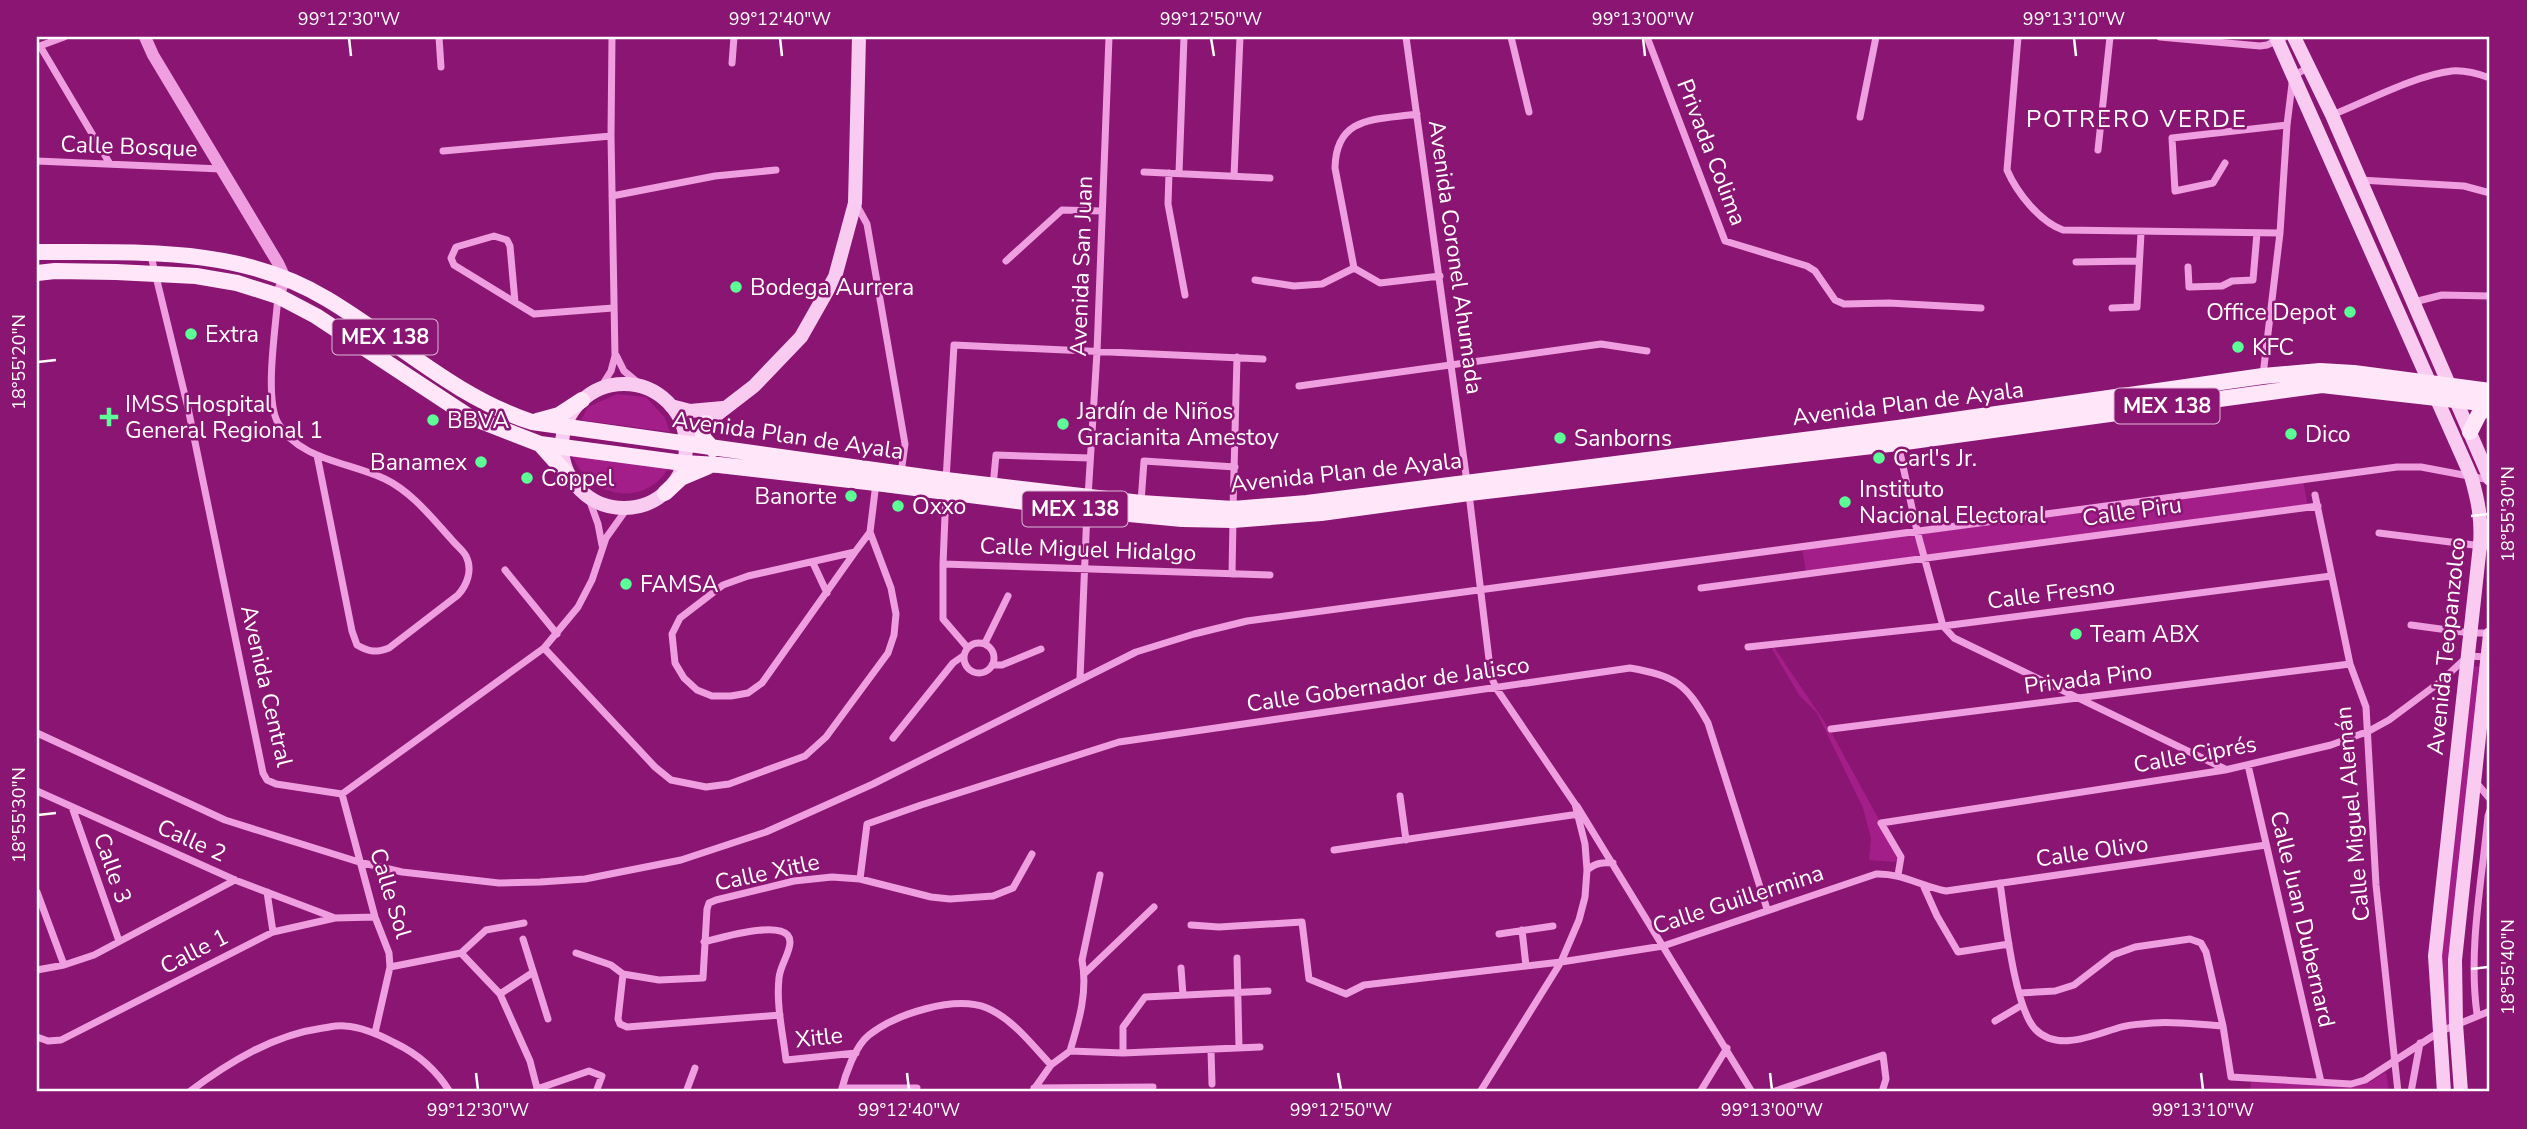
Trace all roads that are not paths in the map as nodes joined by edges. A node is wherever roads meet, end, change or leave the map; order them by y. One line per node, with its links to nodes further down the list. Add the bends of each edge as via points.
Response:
1 (64, 37): 19 (street)
2 (145, 37): 36 (street)
3 (439, 37): 21 (street)
4 (612, 37): 30 (street)
5 (734, 37): 20 (street)
6 (859, 37): 46 (main road)
7 (1109, 37): 47 (street, Avenida San Juan)
8 (1184, 37): 40 (street)
9 (1240, 37): 41 (street)
10 (1406, 37): 26 (street, Avenida Coronel Ahumada)
11 (1511, 37): 25 (street)
12 (1647, 37): 71 (street, Privada Colima, via 1725,242 1807,266 1843,304)
13 (1876, 37): 28 (street)
14 (2018, 37): 48 (street, via 2007,170 2014,186 2052,226)
15 (2110, 37): 31 (street)
16 (2160, 37): 18 (street, via 2260,46)
17 (2294, 37): 22 (main road)
18 (2279, 38): 23 (main road, Avenida Teopanzolco)
19 (38, 46): 35 (street)
20 (732, 63)
21 (440, 67)
22 (2309, 67): 23 (street); 27 (main road)
23 (2293, 76): 29 (street); 52 (main road, Avenida Teopanzolco)
24 (2490, 78): 27 (street, via 2455,71 2432,75)
25 (1529, 112)
26 (1417, 114): 59 (street, via 1362,122 1339,140 1335,168); 62 (street, Avenida Coronel Ahumada)
27 (2332, 115): 43 (main road)
28 (1860, 117)
29 (2287, 125): 34 (street, via 2172,138 2175,191 2213,183); 50 (street)
30 (611, 136): 32 (street); 45 (street)
31 (2098, 150)
32 (443, 151)
33 (37, 161): 35 (street, Calle Bosque)
34 (2225, 163)
35 (110, 164): 36 (street, Calle Bosque)
36 (221, 169): 63 (street)
37 (776, 170): 45 (street, via 715,176)
38 (1144, 172): 39 (street)
39 (1169, 173): 40 (street); 65 (street, via 1168,204)
40 (1179, 173): 41 (street)
41 (1234, 176): 42 (street)
42 (1270, 178)
43 (2360, 180): 44 (street, via 2464,186); 51 (main road)
44 (2490, 193)
45 (612, 196): 70 (street)
46 (855, 203): 89 (main road, via 835,276 801,337 754,386); 104 (street, via 867,224 903,430)
47 (1102, 211): 55 (street, via 1062,210); 75 (street, Avenida San Juan)
48 (2141, 233): 49 (street); 56 (street)
49 (2257, 233): 50 (street); 58 (street, via 2253,280 2189,287)
50 (2280, 233): 79 (street)
51 (2384, 235): 52 (main road); 69 (main road)
52 (2367, 244): 83 (main road, Avenida Teopanzolco)
53 (150, 251): 54 (main road, Avenida Plan de Ayala / MEX 138); 60 (street, Avenida Central); 63 (main road, Avenida Plan de Ayala / MEX 138, via 241,263)
54 (37, 252)
55 (1006, 261)
56 (2138, 261): 57 (street); 72 (street, via 2137,307)
57 (2076, 262)
58 (2188, 267)
59 (1354, 268): 62 (street, via 1380,283); 64 (street, via 1322,284 1294,286)
60 (155, 272): 61 (main road, Avenida Plan de Ayala / MEX 138); 66 (main road, Avenida Plan de Ayala / MEX 138, via 236,283); 164 (street, Avenida Central, via 188,408 262,773 276,784)
61 (37, 273)
62 (1440, 276): 78 (street, Avenida Coronel Ahumada)
63 (285, 278): 66 (street); 90 (main road, Avenida Plan de Ayala / MEX 138, via 326,298 477,399)
64 (1255, 280)
65 (1185, 295)
66 (278, 296): 95 (main road, Avenida Plan de Ayala / MEX 138, via 468,416); 99 (street, via 271,400 276,420 288,438)
67 (2490, 296): 69 (street, via 2442,295)
68 (515, 302): 68 (street, via 454,265 451,258 456,247 494,236 507,240); 70 (street, via 534,314)
69 (2414, 302): 85 (main road)
70 (614, 308): 73 (street)
71 (1981, 308)
72 (2112, 308)
73 (614, 348): 80 (street, via 624,371); 82 (street, via 611,371)
74 (1647, 351): 78 (street, via 1601,344)
75 (1097, 352): 76 (street); 100 (street, Avenida San Juan); 109 (street, via 954,345)
76 (1237, 357): 77 (street); 103 (street)
77 (1263, 359)
78 (1451, 364): 81 (street); 111 (street, Avenida Coronel Ahumada)
79 (2263, 376): 83 (main road, Avenida Plan de Ayala / MEX 138, via 2331,372); 94 (main road, Avenida Plan de Ayala / MEX 138)
80 (642, 386): 82 (main road, via 614,383); 88 (main road, via 658,393)
81 (1299, 386)
82 (601, 387): 86 (main road)
83 (2434, 391): 85 (main road, Avenida Plan de Ayala / MEX 138); 94 (main road, Avenida Plan de Ayala / MEX 138, via 2322,385); 105 (main road, Avenida Teopanzolco)
84 (2490, 391): 85 (main road, Avenida Plan de Ayala / MEX 138)
85 (2454, 393): 87 (main road, Avenida Plan de Ayala / MEX 138); 93 (main road)
86 (582, 400): 90 (main road, via 559,415); 92 (main road)
87 (2490, 404): 93 (main road)
88 (671, 407): 89 (main road, via 690,411); 96 (main road)
89 (724, 408): 91 (main road)
90 (532, 422): 92 (main road, Avenida Plan de Ayala / MEX 138)
91 (706, 423): 96 (main road); 98 (main road, via 703,438)
92 (565, 428): 96 (main road, Avenida Plan de Ayala / MEX 138); 97 (main road)
93 (2470, 432): 107 (main road)
94 (1898, 435): 111 (main road, Avenida Plan de Ayala / MEX 138); 120 (street)
95 (540, 444): 97 (main road, Avenida Plan de Ayala / MEX 138); 106 (main road)
96 (685, 444): 98 (main road, Avenida Plan de Ayala / MEX 138); 101 (main road)
97 (563, 448): 101 (main road, Avenida Plan de Ayala / MEX 138); 106 (main road)
98 (713, 449): 104 (main road, Avenida Plan de Ayala / MEX 138)
99 (317, 455): 99 (street, via 352,631 357,645 378,652 458,595 467,585 466,557 419,504 386,480)
100 (1090, 458): 110 (street, via 996,455); 116 (street, Avenida San Juan)
101 (683, 463): 102 (main road, Avenida Plan de Ayala / MEX 138); 112 (main road)
102 (719, 465): 108 (main road, Avenida Plan de Ayala / MEX 138); 112 (main road, via 691,473)
103 (1235, 467): 115 (street, via 1144,461); 119 (street)
104 (901, 474): 109 (main road, Avenida Plan de Ayala / MEX 138)
105 (2471, 476): 107 (street); 120 (street, via 2398,467); 123 (main road, Avenida Teopanzolco)
106 (572, 480): 114 (main road)
107 (2490, 480)
108 (876, 483): 109 (main road, Avenida Plan de Ayala / MEX 138); 121 (street)
109 (946, 486): 110 (main road, Avenida Plan de Ayala / MEX 138); 116 (main road, Avenida Plan de Ayala / MEX 138); 128 (street)
110 (993, 486): 116 (main road, Avenida Plan de Ayala / MEX 138)
111 (1468, 488): 119 (main road, Avenida Plan de Ayala / MEX 138); 134 (street, Avenida Coronel Ahumada)
112 (665, 493): 118 (main road, via 654,502)
113 (2315, 495): 117 (street, Calle Miguel Alemán)
114 (589, 499): 118 (main road); 124 (street)
115 (1141, 503): 116 (main road, Avenida Plan de Ayala / MEX 138); 119 (main road, Avenida Plan de Ayala / MEX 138)
116 (1087, 504): 119 (main road, Avenida Plan de Ayala / MEX 138, via 1182,519); 129 (street, Avenida San Juan)
117 (2318, 506): 126 (street, Calle Piru); 133 (street, Calle Miguel Alemán)
118 (626, 510): 124 (street)
119 (1233, 514): 131 (street)
120 (1917, 531): 126 (street); 134 (street)
121 (870, 532): 125 (street); 145 (street, via 896,614 888,653 826,737 805,756 783,765 729,784 706,787 671,780)
122 (2379, 533): 123 (street)
123 (2485, 546): 140 (main road, Avenida Teopanzolco)
124 (602, 548): 141 (street, via 578,607)
125 (855, 552): 127 (street); 136 (street)
126 (1924, 558): 135 (street, Calle Piru); 139 (street)
127 (813, 563): 136 (street); 136 (street, via 723,585 680,618 672,634 675,663 697,690 712,696 748,692 762,683)
128 (943, 564): 129 (street, Calle Miguel Hidalgo); 146 (street, via 943,619)
129 (1086, 567): 131 (street, Calle Miguel Hidalgo); 153 (street, Avenida San Juan)
130 (505, 570): 141 (street)
131 (1232, 574): 132 (street, Calle Miguel Hidalgo)
132 (1270, 575)
133 (2331, 576): 139 (street, Calle Fresno); 151 (street, Calle Miguel Alemán)
134 (1482, 588): 153 (street, via 1247,621 1136,652); 154 (street, Avenida Coronel Ahumada)
135 (1701, 588)
136 (827, 593)
137 (1008, 596): 143 (street)
138 (2411, 625): 140 (street)
139 (1943, 626): 144 (street, Calle Fresno); 155 (street, via 1954,638)
140 (2470, 633): 142 (street); 149 (main road, Avenida Teopanzolco)
141 (557, 634): 145 (street)
142 (2490, 634): 150 (main road, Avenida Teopanzolco)
143 (985, 643): 146 (street); 152 (street, via 993,653)
144 (1748, 647)
145 (544, 648): 164 (street)
146 (967, 648): 148 (street)
147 (1041, 649): 152 (street)
148 (963, 656): 152 (street, via 971,671 983,672); 159 (street)
149 (2468, 656): 150 (street); 157 (street, Calle Ciprés, via 2415,702); 225 (main road, Avenida Teopanzolco, via 2435,956)
150 (2487, 657): 162 (main road, Avenida Teopanzolco)
151 (2350, 664): 155 (street, Privada Pino); 157 (street, Calle Miguel Alemán, via 2366,706)
152 (992, 665)
153 (1080, 678): 174 (street, via 820,809 681,860 585,878 526,883 402,872)
154 (1496, 688): 169 (street, Avenida Coronel Ahumada); 179 (street, Calle Gobernador de Jalisco, via 1119,742 867,824); 186 (street, Calle Gobernador de Jalisco, via 1630,668 1659,673 1678,683 1695,699 1708,723)
155 (2079, 698): 156 (street, Privada Pino); 161 (street)
156 (1831, 729)
157 (2369, 731): 160 (street, Calle Ciprés); 236 (street, Calle Miguel Alemán, via 2376,885)
158 (37, 733): 174 (street, via 225,820)
159 (893, 738)
160 (2248, 765): 161 (street, Calle Ciprés); 171 (street, Calle Juan Dubernard)
161 (2225, 770): 178 (street, Calle Ciprés, via 1881,823 1901,857)
162 (2474, 781): 166 (street); 223 (main road, Avenida Teopanzolco, via 2455,960)
163 (37, 790): 167 (street, Calle 2)
164 (342, 794): 174 (street, Calle Sol)
165 (1400, 796): 170 (street)
166 (2490, 799)
167 (72, 807): 180 (street, Calle 2); 196 (street, Calle 3)
168 (2490, 810): 219 (street, via 2474,961)
169 (1580, 814): 170 (street); 175 (street); 176 (street, Avenida Coronel Ahumada)
170 (1406, 840): 172 (street)
171 (2266, 845): 181 (street, Calle Olivo); 239 (street, Calle Juan Dubernard)
172 (1334, 850)
173 (1032, 854): 179 (street, Calle Xitle, via 1013,887 993,896 931,898)
174 (359, 862): 187 (street, Calle Sol)
175 (1613, 863): 176 (street, via 1594,864); 199 (street)
176 (1587, 870): 203 (street, Avenida Coronel Ahumada, via 1579,919)
177 (1100, 875): 210 (street, via 1082,960)
178 (1898, 875): 182 (street, Calle Guillermina); 186 (street, Calle Guillermina, via 1876,874)
179 (860, 878): 197 (street, Calle Xitle, via 793,881 716,900 707,909)
180 (235, 880): 184 (street, Calle 2); 196 (street)
181 (2000, 883): 182 (street, Calle Olivo, via 1946,891); 198 (street)
182 (1924, 887): 198 (street, via 1958,952)
183 (37, 892): 204 (street)
184 (267, 892): 188 (street, Calle 2); 193 (street)
185 (1154, 907): 210 (street)
186 (1768, 909): 199 (street, Calle Guillermina)
187 (376, 917): 188 (street, Calle 1); 206 (street, Calle Sol)
188 (335, 918): 193 (street, Calle 1)
189 (524, 923): 200 (street, via 486,930)
190 (1191, 925): 205 (street, Calle Guillermina, via 1302,922 1309,979 1346,994 1364,985)
191 (1553, 926): 192 (street)
192 (1522, 930): 194 (street); 205 (street)
193 (273, 932): 227 (street, Calle 1, via 61,1040)
194 (1499, 934)
195 (523, 939): 209 (street)
196 (119, 941): 204 (street)
197 (704, 942): 211 (street, Calle Xitle, via 703,978 659,981); 220 (street, via 769,929 789,936 791,943 778,980)
198 (2009, 944): 214 (street)
199 (1663, 946): 203 (street, Calle Guillermina); 231 (street)
200 (461, 953): 206 (street); 215 (street)
201 (576, 953): 211 (street)
202 (1237, 958): 213 (street)
203 (1561, 962): 205 (street, Calle Guillermina); 250 (street, Avenida Coronel Ahumada)
204 (64, 965): 208 (street)
205 (1526, 966)
206 (390, 967): 226 (street, Calle Sol)
207 (1181, 968): 216 (street)
208 (37, 970)
209 (532, 973): 215 (street); 221 (street)
210 (1085, 973): 233 (street, via 1082,1011)
211 (623, 974): 220 (street, via 618,1019 627,1027)
212 (1268, 991): 213 (street)
213 (1238, 993): 216 (street); 230 (street)
214 (2020, 993): 217 (street); 224 (street, via 2074,985 2113,955 2135,947 2190,939 2206,951)
215 (500, 994): 245 (street, via 530,1061)
216 (1183, 995): 235 (street, via 1145,997 1123,1027)
217 (2022, 1005): 222 (street); 224 (street, via 2034,1028 2046,1037 2074,1041 2124,1026)
218 (2490, 1011): 219 (street)
219 (2477, 1014): 223 (street)
220 (780, 1015): 234 (street, Xitle, via 786,1060)
221 (548, 1019)
222 (1995, 1021)
223 (2456, 1024): 225 (street); 258 (main road, Avenida Teopanzolco)
224 (2223, 1026): 239 (street, via 2231,1077)
225 (2439, 1032): 228 (street); 257 (main road, Avenida Teopanzolco)
226 (376, 1033): 246 (street, via 343,1025 305,1031 225,1066); 247 (street, via 410,1050 439,1075)
227 (37, 1037)
228 (2420, 1043): 236 (street); 256 (street)
229 (1260, 1047): 230 (street)
230 (1239, 1048): 232 (street)
231 (1727, 1048): 251 (street); 252 (street)
232 (1211, 1050): 235 (street); 240 (street)
233 (1070, 1051): 235 (street); 237 (street)
234 (856, 1053): 237 (street, via 867,1036 889,1023 942,1005 966,1003 1008,1021); 243 (street)
235 (1123, 1053)
236 (2394, 1060): 239 (street, via 2365,1080); 255 (street, Calle Miguel Alemán)
237 (1051, 1066): 244 (street)
238 (695, 1068): 249 (street)
239 (2321, 1082)
240 (1212, 1084)
241 (1153, 1087): 244 (street)
242 (917, 1088): 243 (street)
243 (841, 1090)
244 (1033, 1090)
245 (537, 1091): 248 (street, via 589,1071 602,1076)
246 (189, 1092)
247 (450, 1092)
248 (596, 1092)
249 (686, 1092)
250 (1480, 1092)
251 (1700, 1092)
252 (1752, 1092)
253 (1772, 1092): 254 (street, via 1883,1055 1886,1079)
254 (1882, 1092)
255 (2398, 1092)
256 (2412, 1092)
257 (2444, 1092)
258 (2461, 1092)

